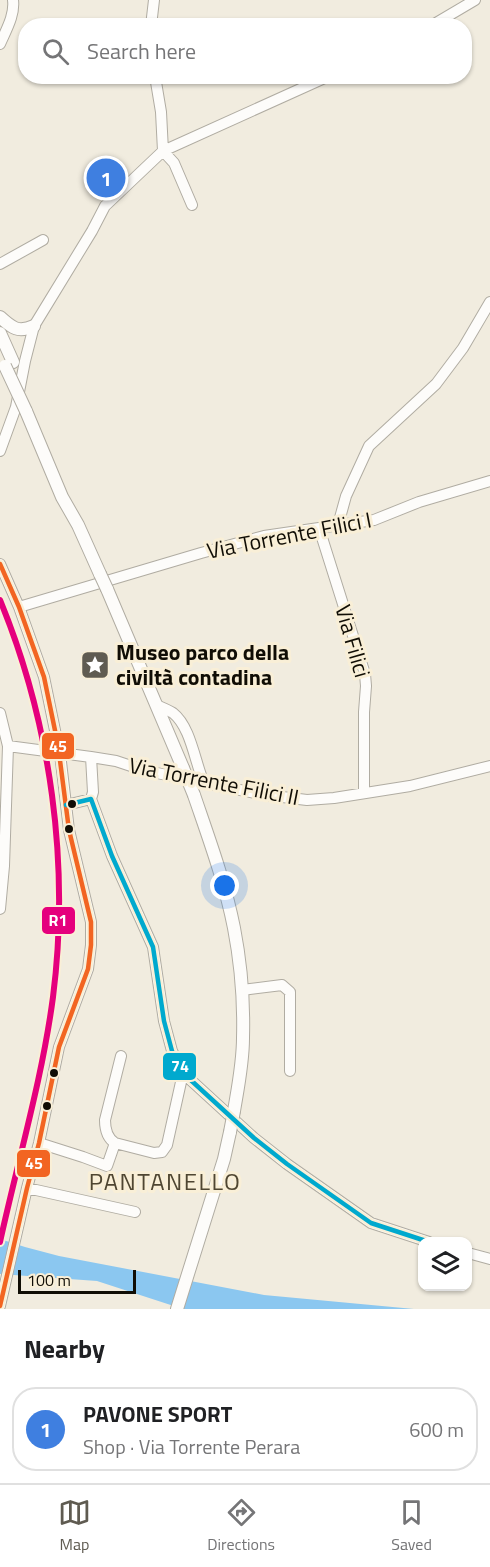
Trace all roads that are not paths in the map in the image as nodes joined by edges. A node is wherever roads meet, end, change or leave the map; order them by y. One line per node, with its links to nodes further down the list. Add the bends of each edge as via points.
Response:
1 (13, 0): 6 (street, via 12,15)
2 (154, 0): 4 (street)
3 (475, 0): 5 (street)
4 (152, 18)
5 (445, 18)
6 (0, 44)
7 (156, 84): 9 (street)
8 (311, 84): 9 (street)
9 (163, 151): 10 (street, via 174,163); 15 (street, via 105,206)
10 (192, 205)
11 (43, 240): 12 (street)
12 (0, 264)
13 (490, 302): 21 (street, via 436,384 369,446 346,496)
14 (0, 317): 15 (main road, via 16,329)
15 (29, 328): 19 (street, via 16,407)
16 (0, 333): 18 (main road)
17 (0, 354): 18 (main road)
18 (9, 364): 26 (main road, bridge, via 63,497 156,705)
19 (0, 451)
20 (490, 481): 21 (street, Via Torrente Filici I, via 374,520)
21 (338, 525): 22 (street, Via Torrente Filici I)
22 (320, 528): 24 (street, Via Torrente Filici I, via 264,536); 31 (street, Via Filici, via 365,674)
23 (0, 564): 24 (street)
24 (19, 607): 33 (street, bridge, via 44,677)
25 (0, 713): 27 (street)
26 (166, 716): 30 (street, via 174,714 190,736); 35 (main road, bridge, via 218,868 234,930)
27 (8, 746): 28 (street, Via Torrente Filici II); 34 (street)
28 (91, 757): 30 (street, Via Torrente Filici II); 32 (street)
29 (490, 766): 31 (street, Via Torrente Filici II)
30 (204, 783): 31 (street, Via Torrente Filici II, via 308,800)
31 (364, 793)
32 (91, 799): 33 (street); 38 (street, via 153,947 164,1021)
33 (66, 805): 39 (street, via 91,922 91,945 88,969 59,1047)
34 (0, 909)
35 (242, 990): 37 (street, via 282,985 290,992); 47 (main road, bridge, via 242,1056 230,1132)
36 (121, 1056): 40 (street, via 105,1120 110,1140)
37 (290, 1071)
38 (183, 1073): 40 (street, via 162,1152); 43 (street, via 254,1138 297,1171 371,1223)
39 (39, 1143): 40 (street, via 107,1166); 41 (street)
40 (115, 1143)
41 (27, 1188): 42 (street); 46 (street)
42 (135, 1212)
43 (418, 1238)
44 (472, 1254): 45 (street)
45 (490, 1260)
46 (0, 1306)
47 (177, 1309)

